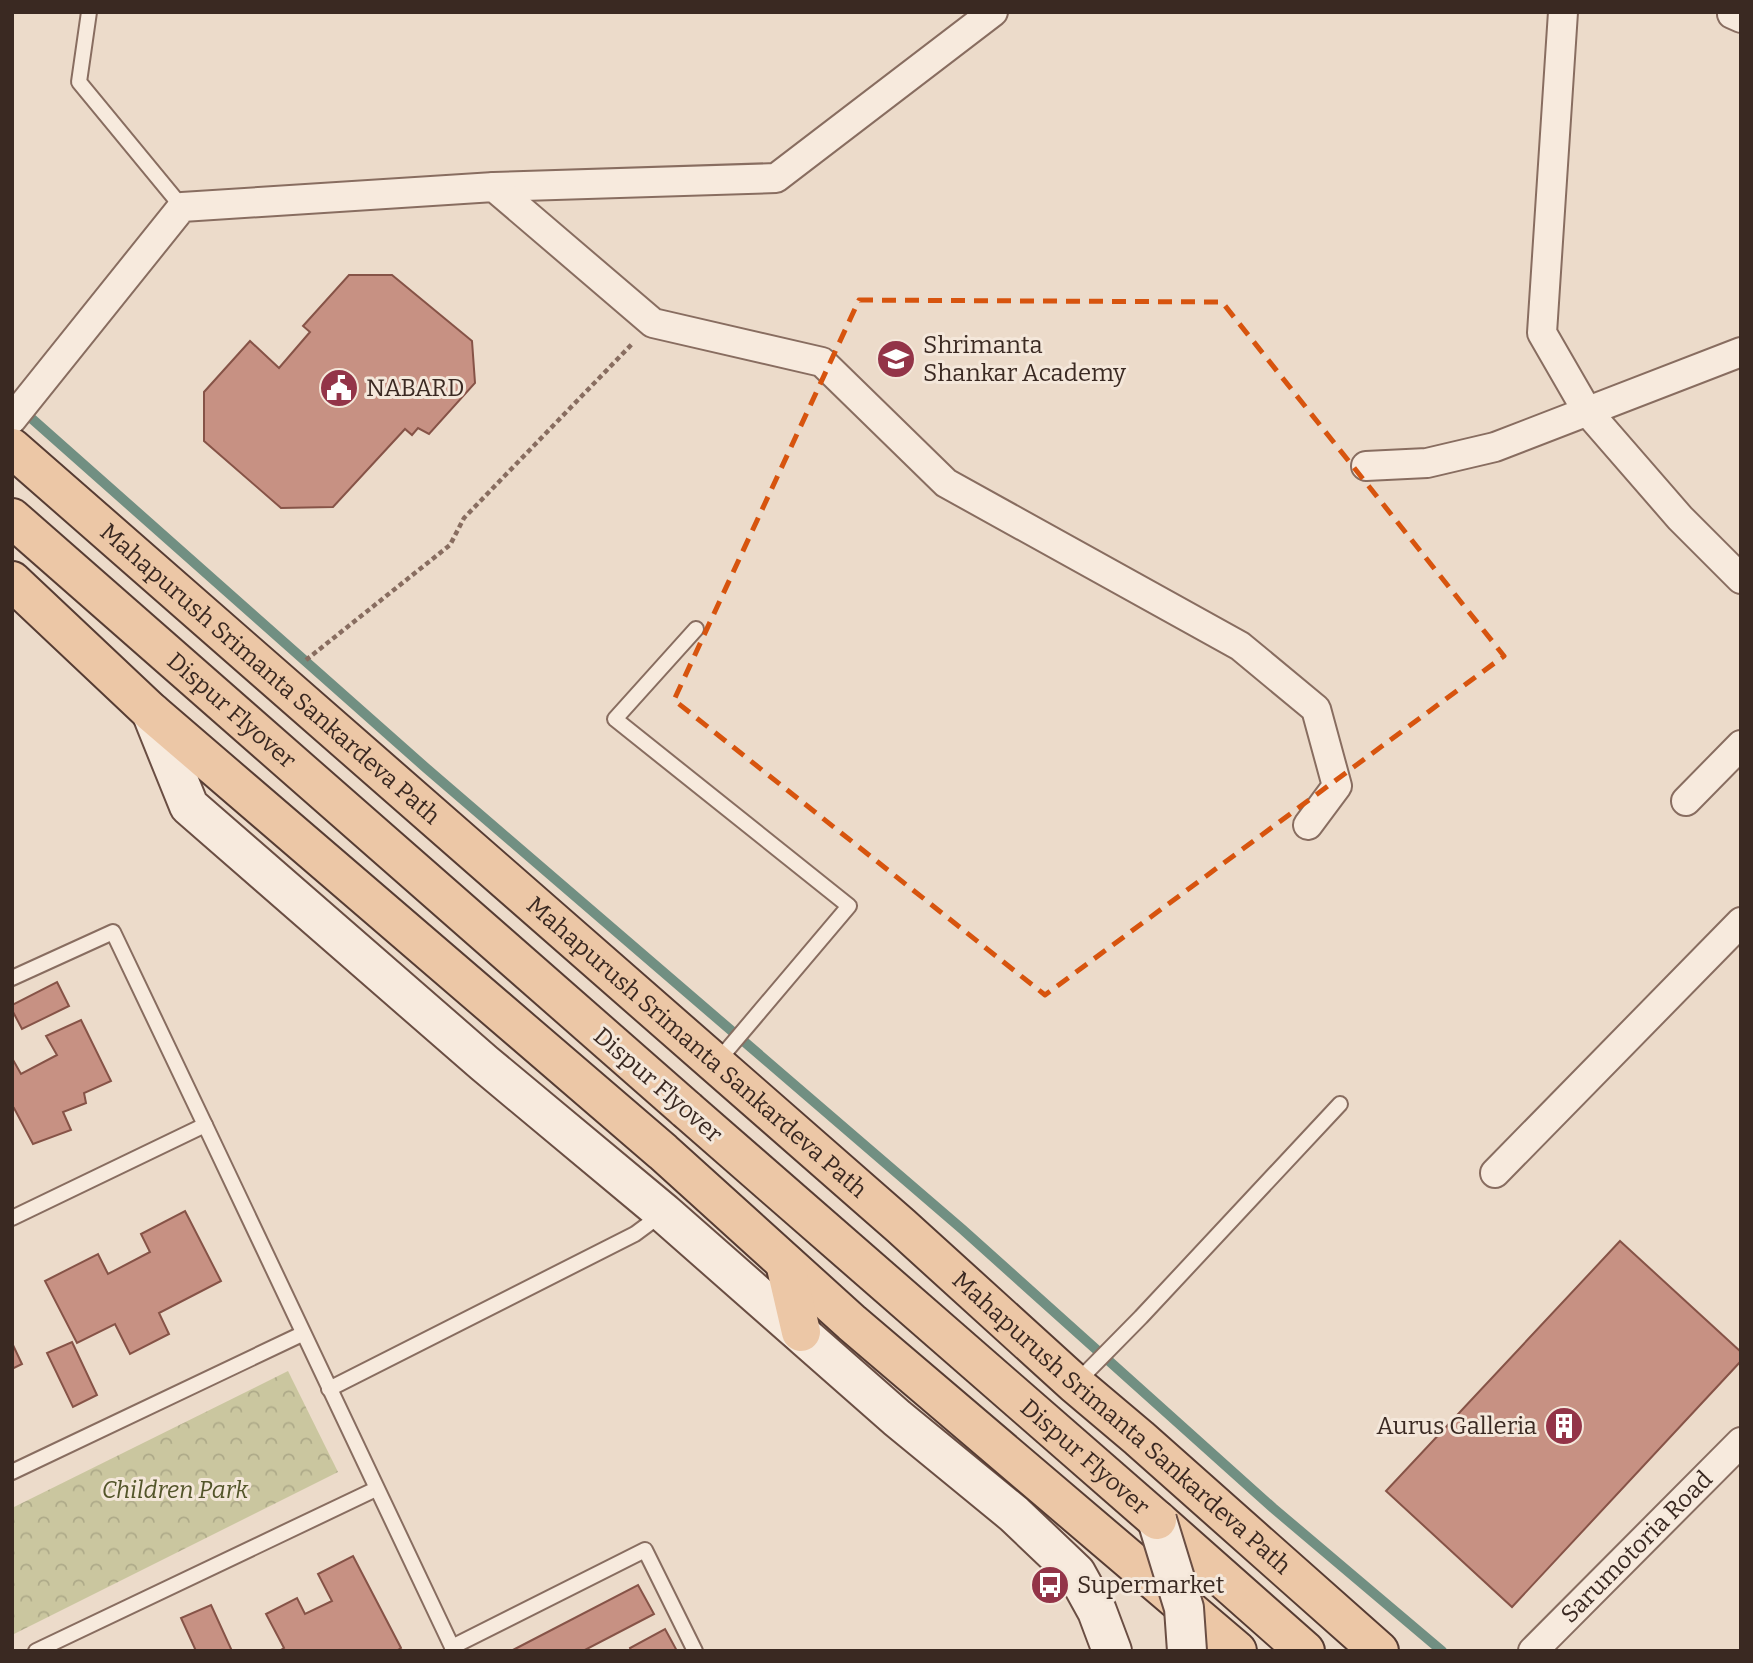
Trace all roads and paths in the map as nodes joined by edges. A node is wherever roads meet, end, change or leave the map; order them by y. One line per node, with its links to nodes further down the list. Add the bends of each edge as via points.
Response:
1 (89, 12): 5 (lane, via 79,82)
2 (993, 12): 4 (street, via 776,177)
3 (1563, 12): 8 (street, via 1542,333)
4 (494, 187): 5 (street); 6 (street)
5 (182, 207): 9 (street)
6 (653, 323): 16 (path, via 464,518 450,545); 20 (street, via 822,362 946,483 1240,646 1316,709 1338,786)
7 (1741, 352): 8 (street)
8 (1587, 411): 11 (street, via 1495,447 1427,463); 13 (street, via 1680,518)
9 (12, 419)
10 (12, 448): 23 (main road, Mahapurush Srimanta Sankardeva Path)
11 (1366, 466)
12 (12, 518): 39 (main road, Dispur Flyover, bridge)
13 (1741, 579)
14 (12, 581): 17 (main road)
15 (696, 629): 23 (lane, via 615,719 849,906)
16 (303, 663)
17 (151, 712): 27 (main road, via 188,806); 29 (main road, via 663,1152)
18 (1741, 745): 19 (street)
19 (1686, 802)
20 (1308, 825)
21 (1741, 922): 26 (street)
22 (12, 978): 25 (lane, via 113,932)
23 (720, 1058): 32 (main road, Mahapurush Srimanta Sankardeva Path, via 901,1226)
24 (1340, 1104): 32 (lane)
25 (205, 1125): 28 (lane); 31 (lane)
26 (1495, 1174)
27 (664, 1213): 30 (main road); 33 (lane, via 635,1234)
28 (12, 1218)
29 (785, 1263): 30 (main road); 38 (main road)
30 (802, 1332): 43 (main road, via 1076,1573)
31 (302, 1334): 33 (lane); 36 (lane)
32 (1081, 1378): 34 (main road, Mahapurush Srimanta Sankardeva Path)
33 (328, 1389): 37 (lane)
34 (1139, 1438): 38 (main road, via 1133,1473 1119,1496 1101,1510); 47 (main road, Mahapurush Srimanta Sankardeva Path)
35 (1741, 1442): 48 (street, Sarumotoria Road)
36 (12, 1472)
37 (376, 1489): 40 (lane); 41 (lane)
38 (1077, 1514): 45 (main road)
39 (1157, 1520): 44 (main road, bridge, via 1184,1608); 46 (main road, Dispur Flyover)
40 (453, 1649): 42 (lane, via 645,1550)
41 (36, 1651)
42 (695, 1651)
43 (1112, 1651)
44 (1187, 1651)
45 (1237, 1651)
46 (1305, 1651)
47 (1379, 1651)
48 (1533, 1651)

